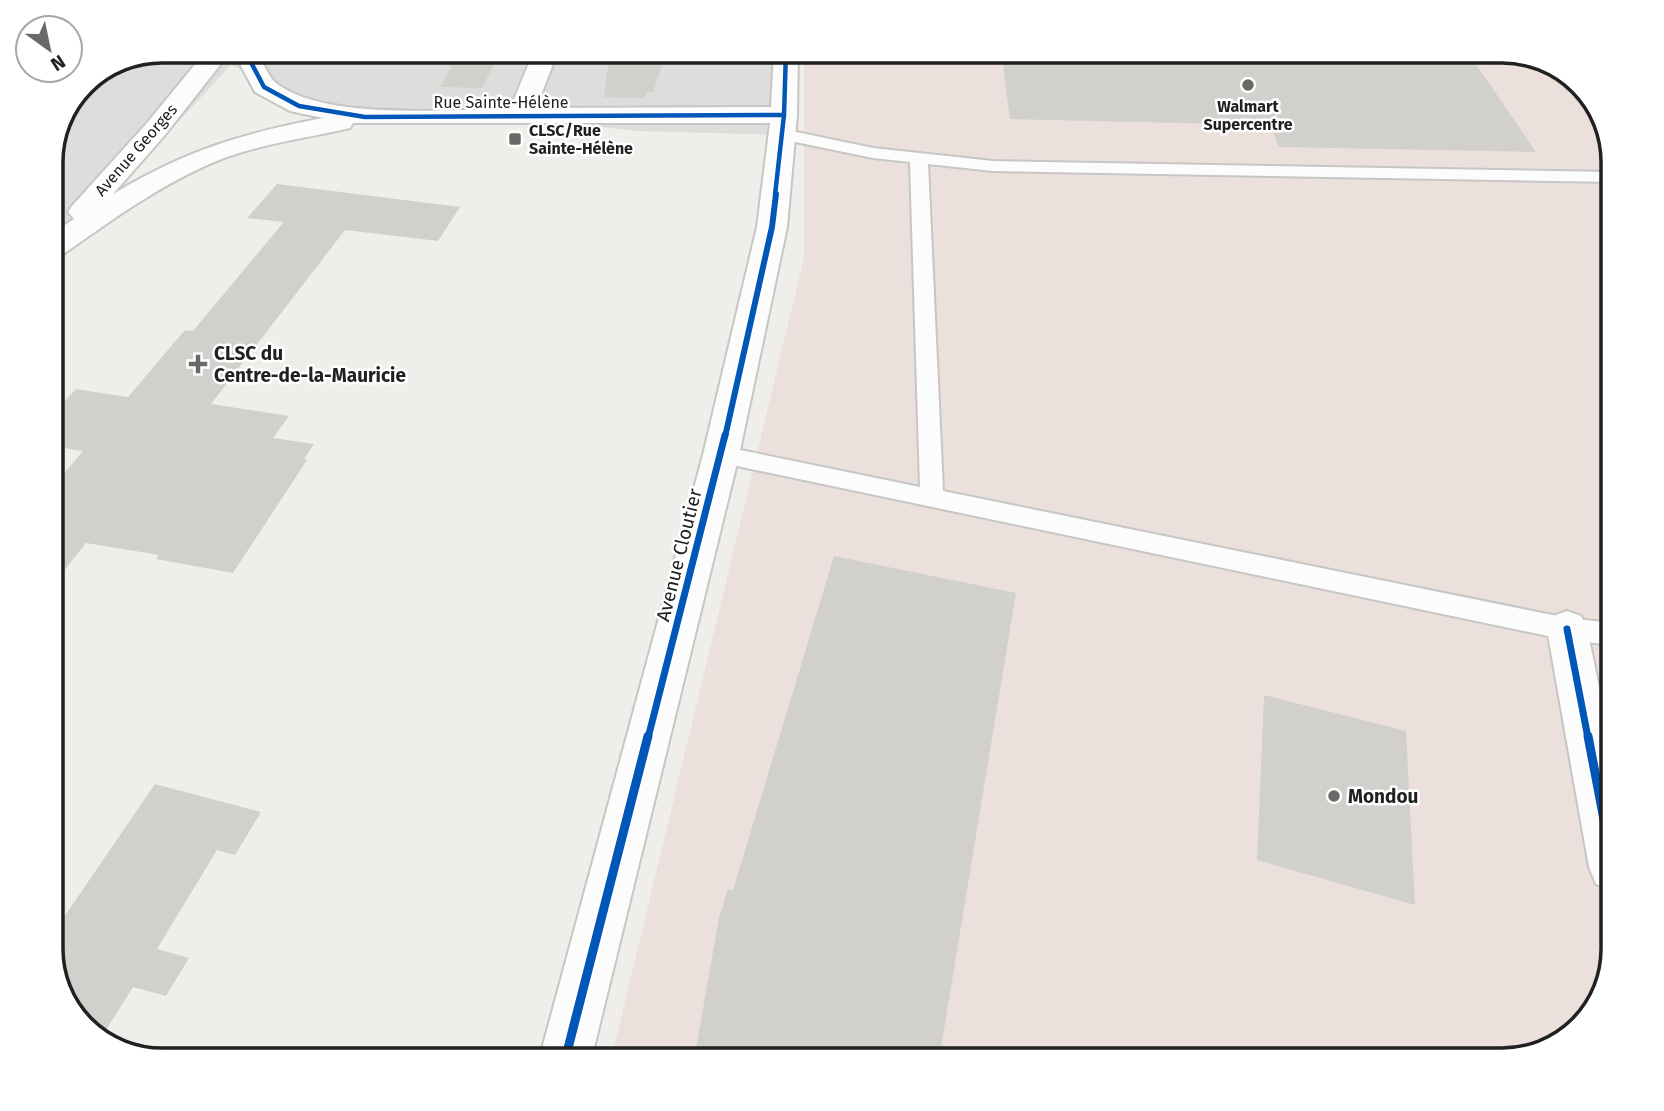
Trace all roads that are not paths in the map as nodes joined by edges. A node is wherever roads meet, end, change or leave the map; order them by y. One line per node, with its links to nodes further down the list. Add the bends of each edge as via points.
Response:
1 (209, 63): 10 (street, Avenue Georges)
2 (251, 63): 6 (street, Rue Sainte-Hélène, via 264,87 299,106)
3 (541, 63): 5 (street)
4 (786, 63): 7 (street, Avenue Cloutier)
5 (520, 116): 6 (street, Rue Sainte-Hélène); 7 (street, Rue Sainte-Hélène)
6 (365, 117): 11 (street, via 269,137 201,158)
7 (783, 125): 8 (lane, via 873,153); 12 (street, Avenue Cloutier, via 772,227)
8 (919, 158): 9 (lane, via 993,166); 13 (lane)
9 (1601, 177)
10 (63, 234)
11 (63, 239)
12 (721, 455): 13 (lane); 17 (street, Avenue Cloutier)
13 (932, 499): 14 (lane)
14 (1567, 629): 15 (lane); 16 (street)
15 (1601, 633)
16 (1601, 805)
17 (568, 1048)

